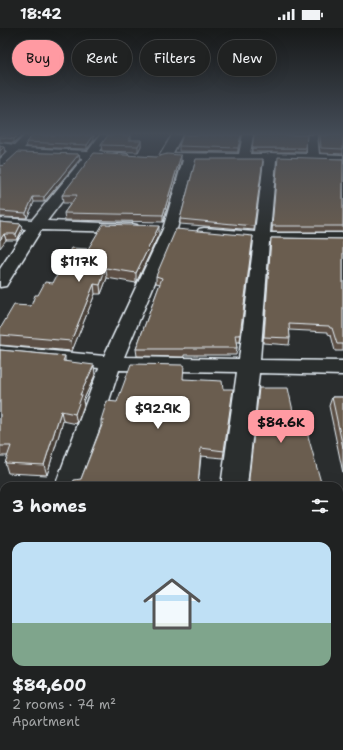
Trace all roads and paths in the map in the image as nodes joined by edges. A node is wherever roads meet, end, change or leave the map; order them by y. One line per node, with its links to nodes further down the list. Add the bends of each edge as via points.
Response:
1 (80, 169): 5 (street)
2 (187, 169): 6 (street)
3 (269, 169): 7 (street)
4 (0, 222): 5 (street)
5 (36, 225): 6 (street); 9 (street)
6 (170, 230): 7 (street); 11 (street)
7 (261, 237): 8 (street); 12 (street)
8 (343, 238)
9 (0, 282)
10 (0, 352): 11 (street)
11 (111, 363): 12 (street); 14 (street)
12 (249, 365): 13 (street); 15 (street)
13 (343, 368)
14 (69, 482)
15 (234, 482)

